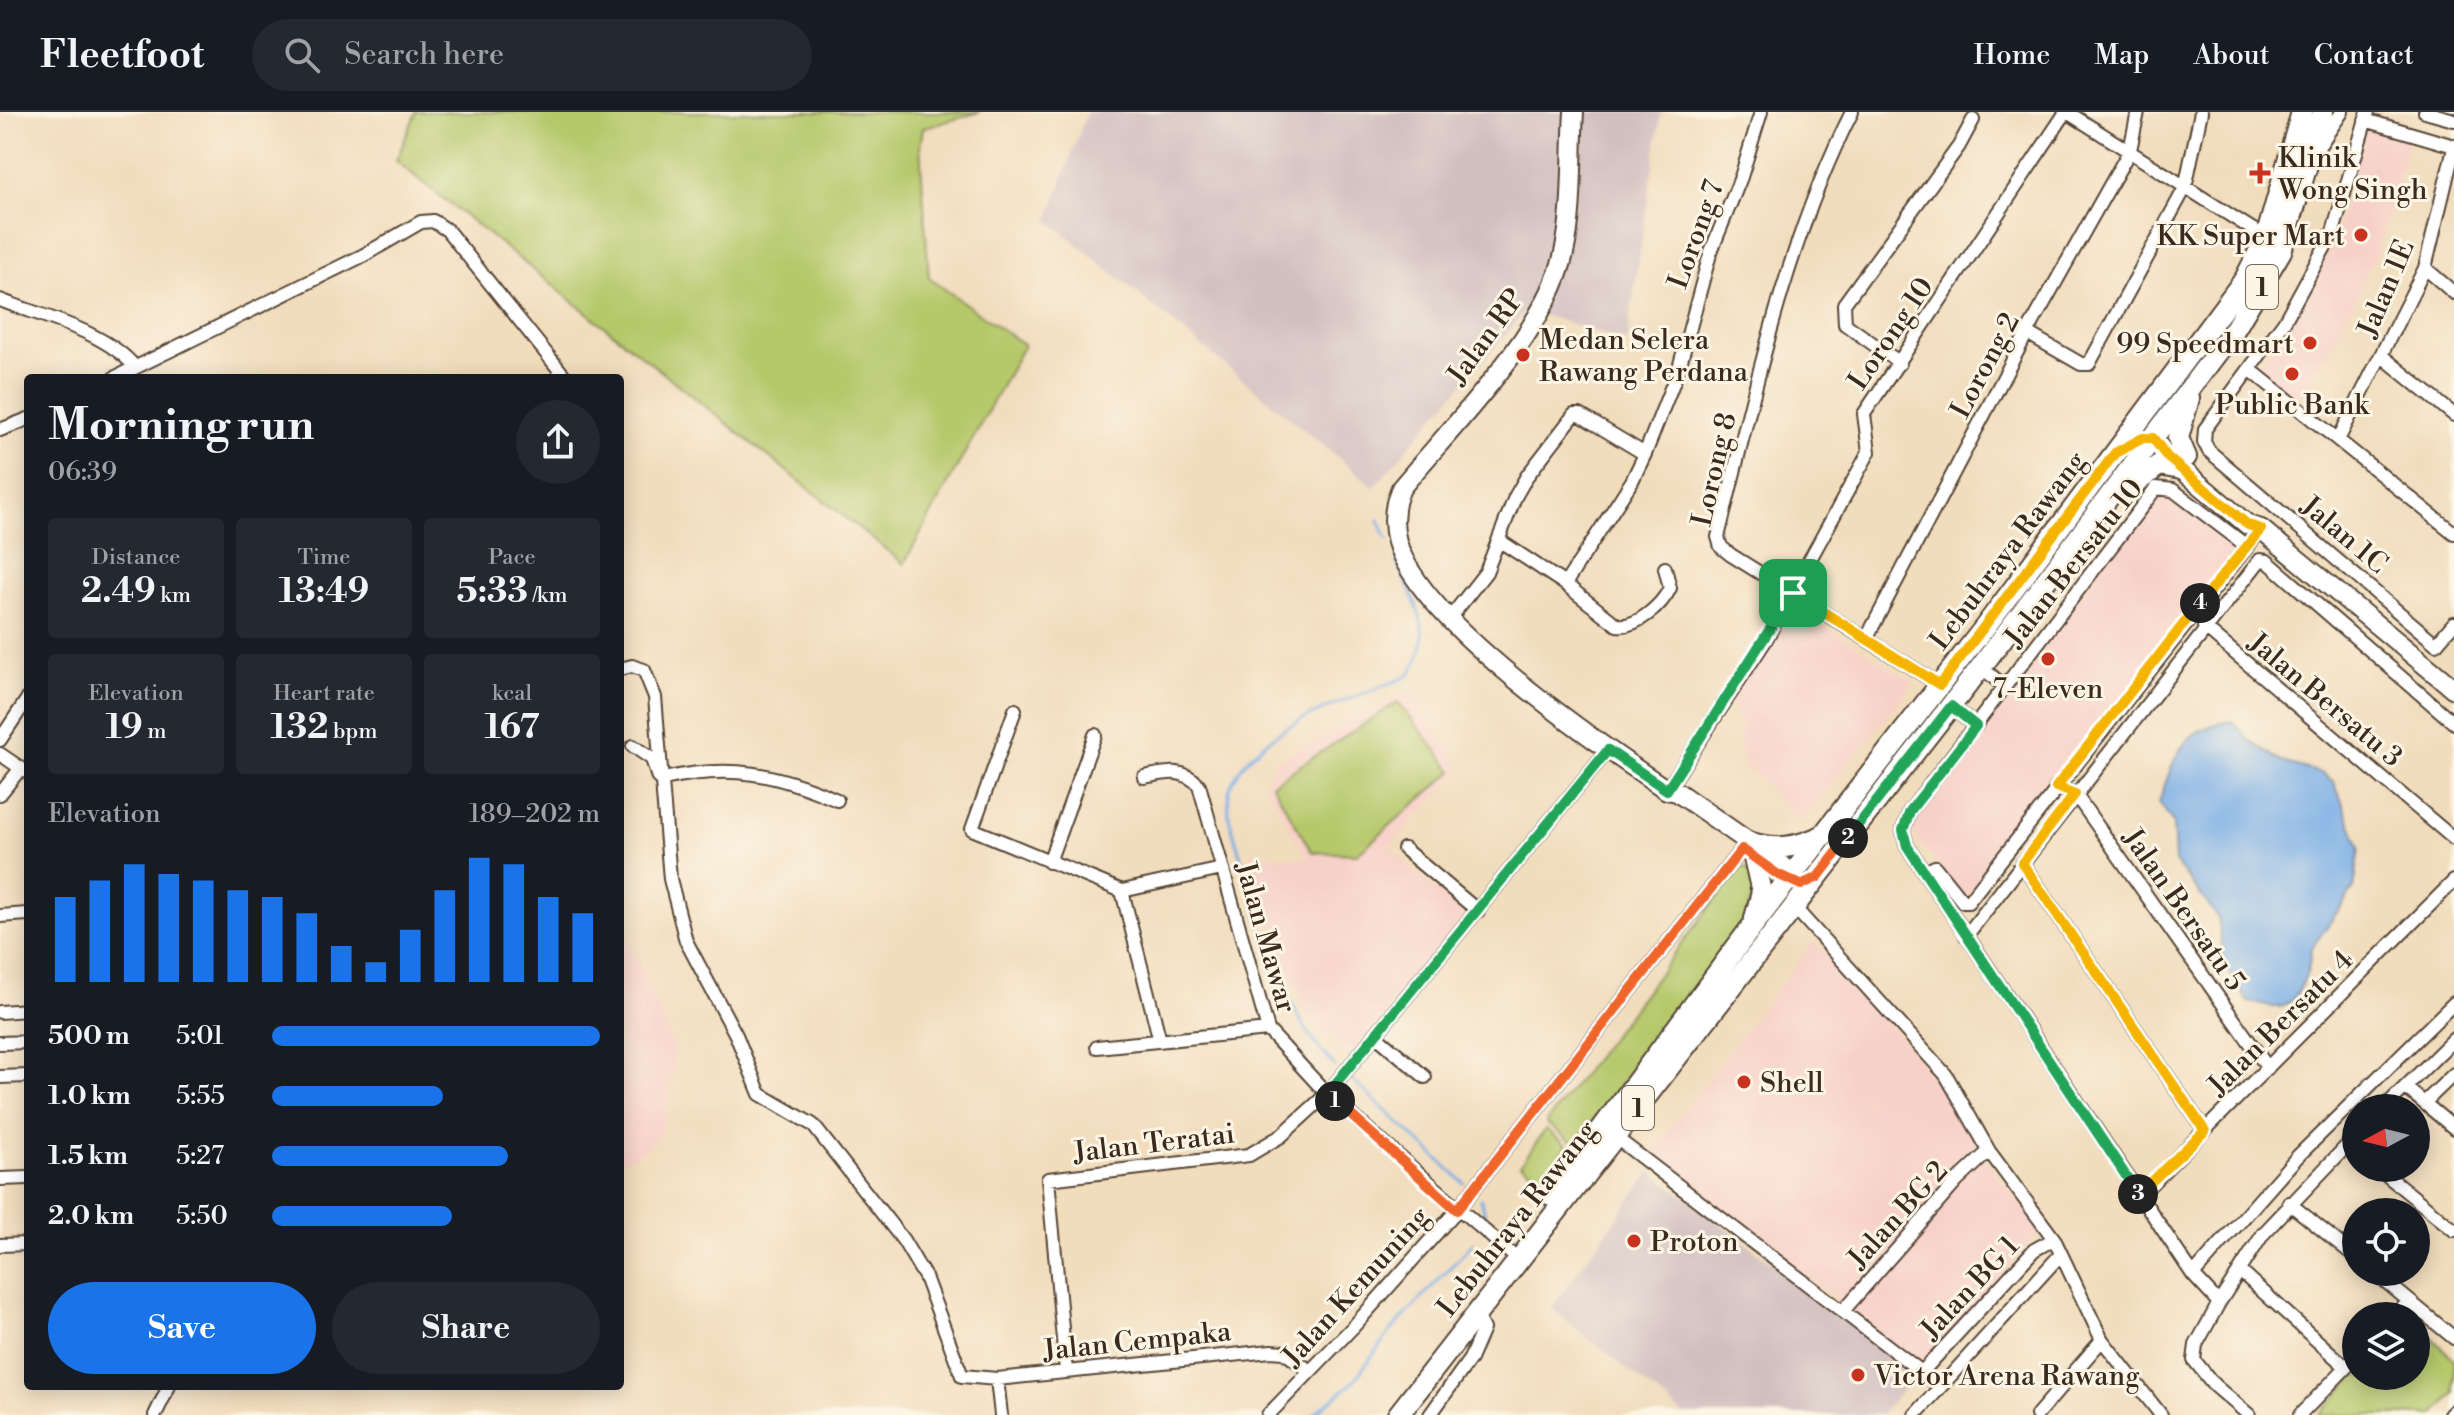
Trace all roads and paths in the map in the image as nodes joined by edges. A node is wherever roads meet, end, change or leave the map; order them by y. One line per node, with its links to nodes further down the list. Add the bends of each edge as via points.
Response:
1 (1574, 112): 47 (street, Jalan RP, via 1564,254 1546,302 1516,349 1401,488 1394,504 1406,561)
2 (1761, 112): 37 (street, Lorong 7, via 1710,254 1679,368)
3 (1852, 112): 46 (street, Lorong 8, via 1806,220 1718,537 1731,555)
4 (2066, 112): 15 (street); 24 (street, Lorong 10)
5 (2138, 112): 15 (street, Lorong 2)
6 (2201, 112): 17 (street)
7 (2323, 112): 16 (main road, Lebuhraya Rawang / 1)
8 (2342, 112): 16 (street)
9 (2425, 112): 13 (street)
10 (2302, 114): 18 (main road, Lebuhraya Rawang / 1)
11 (2366, 116): 14 (street); 26 (street, via 2333,232)
12 (1973, 120): 24 (street, via 1844,304 1845,324)
13 (2454, 120)
14 (2454, 147): 19 (street, Jalan 1E)
15 (2130, 150): 17 (street); 22 (street, Lorong 2)
16 (2308, 161): 29 (main road, Lebuhraya Rawang / 1, via 2281,251 2262,288)
17 (2185, 188): 18 (street); 22 (street, via 2085,366)
18 (2266, 238): 30 (main road, Lebuhraya Rawang / 1, via 2245,279)
19 (2425, 268): 20 (street); 23 (street, Jalan 1E)
20 (2454, 293)
21 (0, 300): 25 (street, via 102,341)
22 (2027, 333): 50 (street, Lorong 2)
23 (2382, 356): 31 (street); 35 (street, Jalan 1E)
24 (1900, 363): 46 (street, Lorong 10, via 1864,414 1869,452)
25 (135, 367): 27 (street); 28 (street, via 421,222 433,221 447,230)
26 (2252, 371): 35 (street); 48 (street, Jalan 1C, via 2205,429 2209,451 2436,644)
27 (122, 374)
28 (558, 374)
29 (2194, 383): 34 (main road, Lebuhraya Rawang / 1); 38 (main road, via 2178,438)
30 (2156, 399): 34 (main road, via 2150,420); 36 (main road, Lebuhraya Rawang / 1)
31 (2454, 415)
32 (24, 421): 33 (street)
33 (0, 430)
34 (2153, 438): 36 (main road); 38 (street); 39 (main road, Lebuhraya Rawang / 1)
35 (2339, 438): 41 (street)
36 (2115, 453): 54 (main road, Lebuhraya Rawang / 1)
37 (1645, 454): 42 (street, via 1574,415 1521,487); 45 (street, Lorong 7)
38 (2184, 463): 39 (main road, via 2153,468); 40 (street, via 2248,525)
39 (2095, 517): 51 (main road, Lebuhraya Rawang / 1)
40 (2261, 529): 43 (street); 53 (street)
41 (2454, 533)
42 (1500, 541): 45 (street); 47 (street, via 1486,572)
43 (2248, 547): 55 (street, Jalan Bersatu 10, via 2173,490 2156,488); 69 (street)
44 (1665, 568): 45 (street, via 1667,595 1627,626 1617,625)
45 (1565, 584)
46 (1793, 593): 50 (street, Lorong 8); 70 (street, Lorong 10)
47 (1450, 618): 64 (street)
48 (2454, 623)
49 (2204, 627): 59 (street, via 2260,560 2267,561); 72 (street); 75 (street, Jalan Bersatu 3)
50 (1866, 639): 54 (street, Lorong 8)
51 (1981, 667): 55 (street); 57 (main road, Lebuhraya Rawang / 1)
52 (624, 668): 68 (street, via 644,670 655,697)
53 (2452, 683)
54 (1940, 685): 74 (main road, Lebuhraya Rawang / 1)
55 (2005, 687): 60 (street, Jalan Bersatu 10)
56 (24, 704): 62 (street)
57 (1951, 706): 60 (street); 82 (main road, Lebuhraya Rawang / 1)
58 (1015, 710): 78 (street, via 972,829)
59 (2454, 723)
60 (1976, 726): 81 (street, Jalan Bersatu 10, via 1910,811 1903,830)
61 (1095, 735): 78 (street)
62 (0, 740)
63 (633, 746): 68 (street, via 652,759)
64 (1608, 750): 70 (street); 86 (street, Jalan Teratai)
65 (0, 754): 66 (street)
66 (24, 771): 71 (street)
67 (1144, 777): 80 (street, Jalan Mawar, via 1177,771 1199,785)
68 (664, 783): 73 (street, via 717,771 758,772); 145 (street, Jalan Cempaka, via 670,879 682,926 760,1094 813,1125 903,1240 925,1277 962,1376)
69 (2056, 787): 72 (street); 81 (street, via 1968,902 1935,867)
70 (1667, 790): 77 (street, via 1677,792)
71 (0, 794)
72 (2075, 794): 79 (street); 102 (street, Jalan Bersatu 5)
73 (837, 800)
74 (1826, 834): 77 (main road, via 1791,848); 83 (main road, Lebuhraya Rawang / 1)
75 (2454, 839)
76 (1404, 849): 86 (street)
77 (1748, 849): 83 (street); 90 (main road, via 1762,892); 123 (street, Jalan Kemuning)
78 (1049, 862): 85 (street)
79 (2022, 863): 91 (street); 114 (street)
80 (1222, 869): 85 (street); 95 (street, Jalan Mawar)
81 (1924, 872): 91 (street)
82 (1818, 877): 83 (main road, via 1801,885); 88 (main road, Lebuhraya Rawang / 1)
83 (1790, 879): 88 (main road); 90 (main road, Lebuhraya Rawang / 1)
84 (2454, 881): 102 (street, Jalan Bersatu 4)
85 (1122, 891): 98 (street)
86 (1478, 911): 96 (street, Jalan Teratai)
87 (24, 914): 89 (street)
88 (1789, 914): 115 (main road, Lebuhraya Rawang / 1); 116 (street, via 1946,1075)
89 (0, 916)
90 (1750, 929): 129 (main road, Lebuhraya Rawang / 1)
91 (1966, 936): 121 (street)
92 (2454, 1003): 132 (street, via 2298,1156)
93 (24, 1010): 94 (street)
94 (0, 1012)
95 (1268, 1030): 98 (street); 108 (street, Jalan Mawar)
96 (1375, 1035): 106 (street); 108 (street, Jalan Teratai)
97 (2454, 1039): 107 (street)
98 (1160, 1041): 101 (street)
99 (24, 1042): 100 (street)
100 (0, 1043)
101 (1097, 1047)
102 (2268, 1068): 114 (street, Jalan Bersatu 4)
103 (2454, 1074): 111 (street)
104 (24, 1076): 105 (street)
105 (0, 1077)
106 (1425, 1077)
107 (2405, 1087): 109 (street); 110 (street)
108 (1327, 1094): 123 (street, Jalan Mawar); 141 (street, Jalan Teratai, via 1281,1136 1249,1155 1048,1179)
109 (2398, 1094)
110 (2413, 1094)
111 (2430, 1097)
112 (2430, 1108): 113 (street)
113 (2454, 1128)
114 (2205, 1131): 121 (street, Jalan Bersatu 4)
115 (1615, 1137): 136 (street); 137 (main road, Lebuhraya Rawang / 1)
116 (1989, 1151): 125 (street); 136 (street, Jalan BG 2)
117 (2342, 1153): 122 (street)
118 (24, 1178): 119 (street)
119 (0, 1179)
120 (2395, 1182): 124 (street)
121 (2139, 1196): 132 (street)
122 (2289, 1203): 128 (street); 131 (street)
123 (1457, 1210): 129 (street, Jalan Mawar); 142 (street, Jalan Kemuning)
124 (2454, 1230)
125 (2054, 1239): 130 (street); 144 (street, Jalan BG 1, via 2034,1250)
126 (24, 1244): 127 (street)
127 (0, 1245)
128 (2342, 1246)
129 (1509, 1252): 154 (main road, Lebuhraya Rawang / 1)
130 (2061, 1254): 139 (street); 146 (street)
131 (2240, 1271): 135 (street); 140 (street)
132 (2193, 1275): 135 (street)
133 (2391, 1286): 134 (street)
134 (2409, 1301): 138 (street)
135 (2219, 1303): 160 (street, via 2196,1345 2194,1360)
136 (1843, 1311): 144 (street)
137 (1476, 1315): 155 (main road, Lebuhraya Rawang / 1); 156 (street, via 1483,1329 1470,1359)
138 (2454, 1338)
139 (2102, 1340): 158 (street); 159 (street)
140 (2342, 1363)
141 (1066, 1371): 142 (street, Jalan Cempaka, via 1271,1351 1284,1352); 145 (street, Jalan Cempaka)
142 (1310, 1371): 153 (street, Jalan Kemuning)
143 (2342, 1371): 161 (street)
144 (1922, 1372): 146 (street)
145 (997, 1379): 152 (street)
146 (1940, 1386): 157 (street)
147 (167, 1390): 148 (street)
148 (162, 1401): 150 (street); 151 (street)
149 (2454, 1411): 162 (street)
150 (155, 1415)
151 (166, 1415)
152 (1001, 1415)
153 (1268, 1415)
154 (1384, 1415)
155 (1398, 1415)
156 (1430, 1415)
157 (1915, 1415)
158 (2037, 1415)
159 (2161, 1415)
160 (2249, 1415)
161 (2300, 1415)
162 (2450, 1415)

